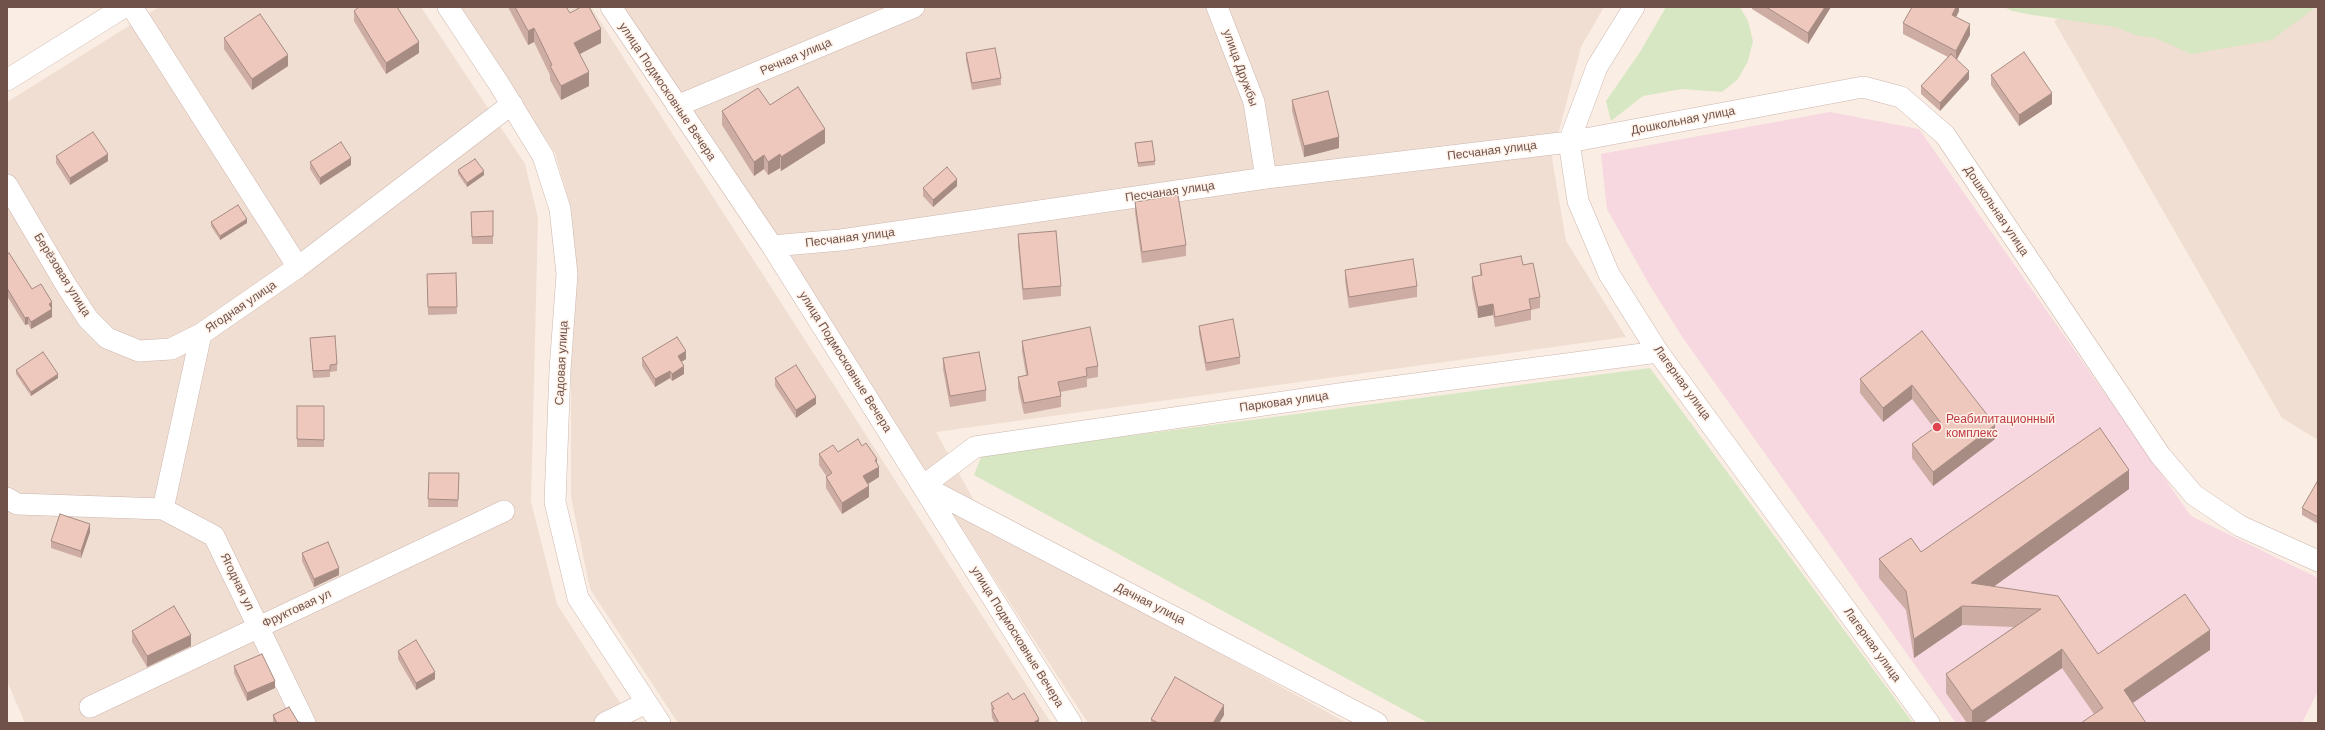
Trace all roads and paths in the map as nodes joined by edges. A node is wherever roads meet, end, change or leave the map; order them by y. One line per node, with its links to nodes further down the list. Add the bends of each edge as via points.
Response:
1 (124, 7): 8 (street)
2 (132, 7): 15 (street)
3 (448, 7): 9 (street, Садовая улица)
4 (611, 7): 10 (street, улица Подмосковные Вечера)
5 (914, 7): 10 (street, Речная улица)
6 (1217, 7): 12 (street, улица Дружбы, via 1254,102)
7 (1634, 7): 11 (street, Лагерная улица, via 1597,67)
8 (7, 80)
9 (512, 104): 15 (street, Ягодная улица); 24 (street, Садовая улица, via 543,156 560,209 568,274 560,370 556,502 578,598)
10 (677, 106): 14 (street, улица Подмосковные Вечера)
11 (1569, 142): 12 (street, Песчаная улица); 17 (street, Лагерная улица, via 1578,201 1606,267); 22 (street, Дошкольная улица, via 1863,87 1901,97 1945,135 2160,455 2194,495 2240,526)
12 (1266, 178): 14 (street, Песчаная улица, via 841,240)
13 (7, 185): 16 (street, Берёзовая улица, via 88,319 107,338 139,351 171,349)
14 (772, 246): 18 (street, улица Подмосковные Вечера)
15 (298, 268): 16 (street, Ягодная улица)
16 (201, 334): 20 (street, Ягодная улица)
17 (1658, 352): 18 (street, Парковая улица, via 1346,393 975,447); 31 (street, Лагерная улица)
18 (923, 486): 29 (street, улица Подмосковные Вечера); 30 (street, Дачная улица)
19 (7, 498): 20 (street, via 17,504)
20 (163, 509): 23 (street, Ягодная ул, via 214,536)
21 (504, 511): 23 (street, Фруктовая ул)
22 (2318, 561)
23 (259, 627): 25 (street, Фруктовая ул); 26 (street, Ягодная ул)
24 (646, 703): 27 (street); 28 (street, Садовая улица)
25 (90, 707)
26 (305, 723)
27 (605, 723)
28 (660, 723)
29 (1071, 723)
30 (1377, 723)
31 (1929, 723)

